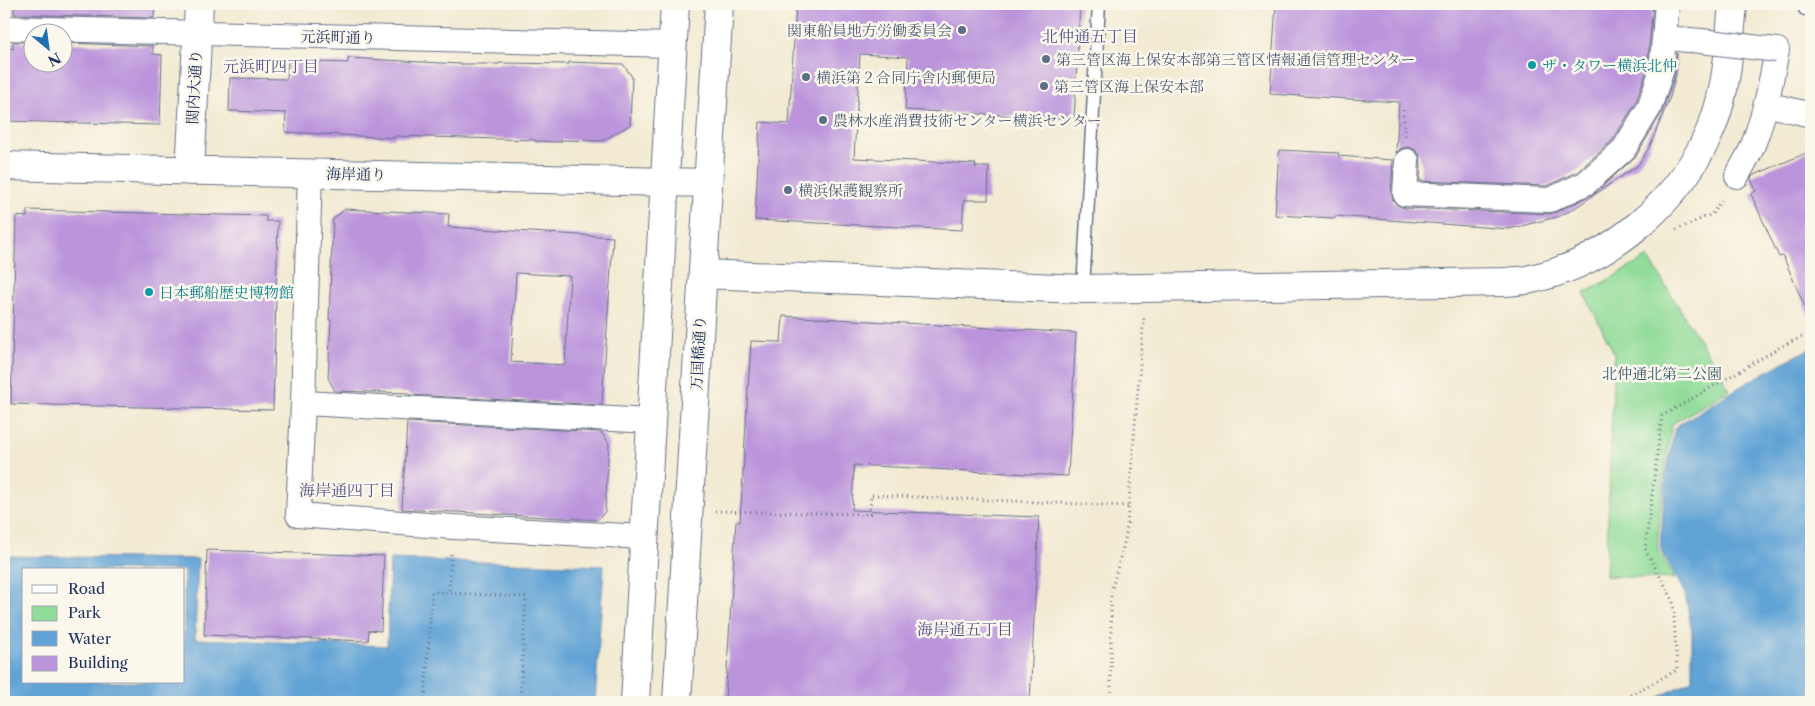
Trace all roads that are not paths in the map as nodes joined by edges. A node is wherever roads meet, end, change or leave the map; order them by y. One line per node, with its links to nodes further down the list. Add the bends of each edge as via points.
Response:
1 (199, 4): 8 (street, 関内大通り)
2 (675, 4): 10 (street)
3 (719, 4): 19 (street, 万国橋通り)
4 (1099, 4): 21 (lane)
5 (1667, 4): 9 (street)
6 (1733, 4): 21 (street, via 1726,79 1713,123 1697,156 1648,216 1630,232 1582,261 1556,272 1505,282)
7 (4, 28): 8 (street, 元浜町通り)
8 (197, 34): 10 (street, 元浜町通り); 15 (street, 関内大通り)
9 (1665, 38): 11 (street, bridge, via 1777,50); 13 (street, via 1661,72 1649,108 1624,149 1586,183 1550,200 1405,194)
10 (672, 45): 18 (street)
11 (1766, 104): 12 (street); 17 (street, via 1753,146)
12 (1811, 115)
13 (1407, 161)
14 (4, 166): 15 (street, 海岸通り)
15 (190, 170): 16 (street, 海岸通り)
16 (310, 173): 18 (street, 海岸通り); 22 (street)
17 (1737, 176)
18 (664, 182): 19 (street, 海岸通り); 23 (street)
19 (708, 183): 20 (street, 万国橋通り)
20 (702, 274): 21 (street); 26 (street, 万国橋通り)
21 (1083, 289)
22 (303, 403): 23 (street); 24 (street, via 298,515)
23 (650, 421): 24 (street)
24 (644, 537): 25 (street)
25 (635, 702)
26 (678, 702)

